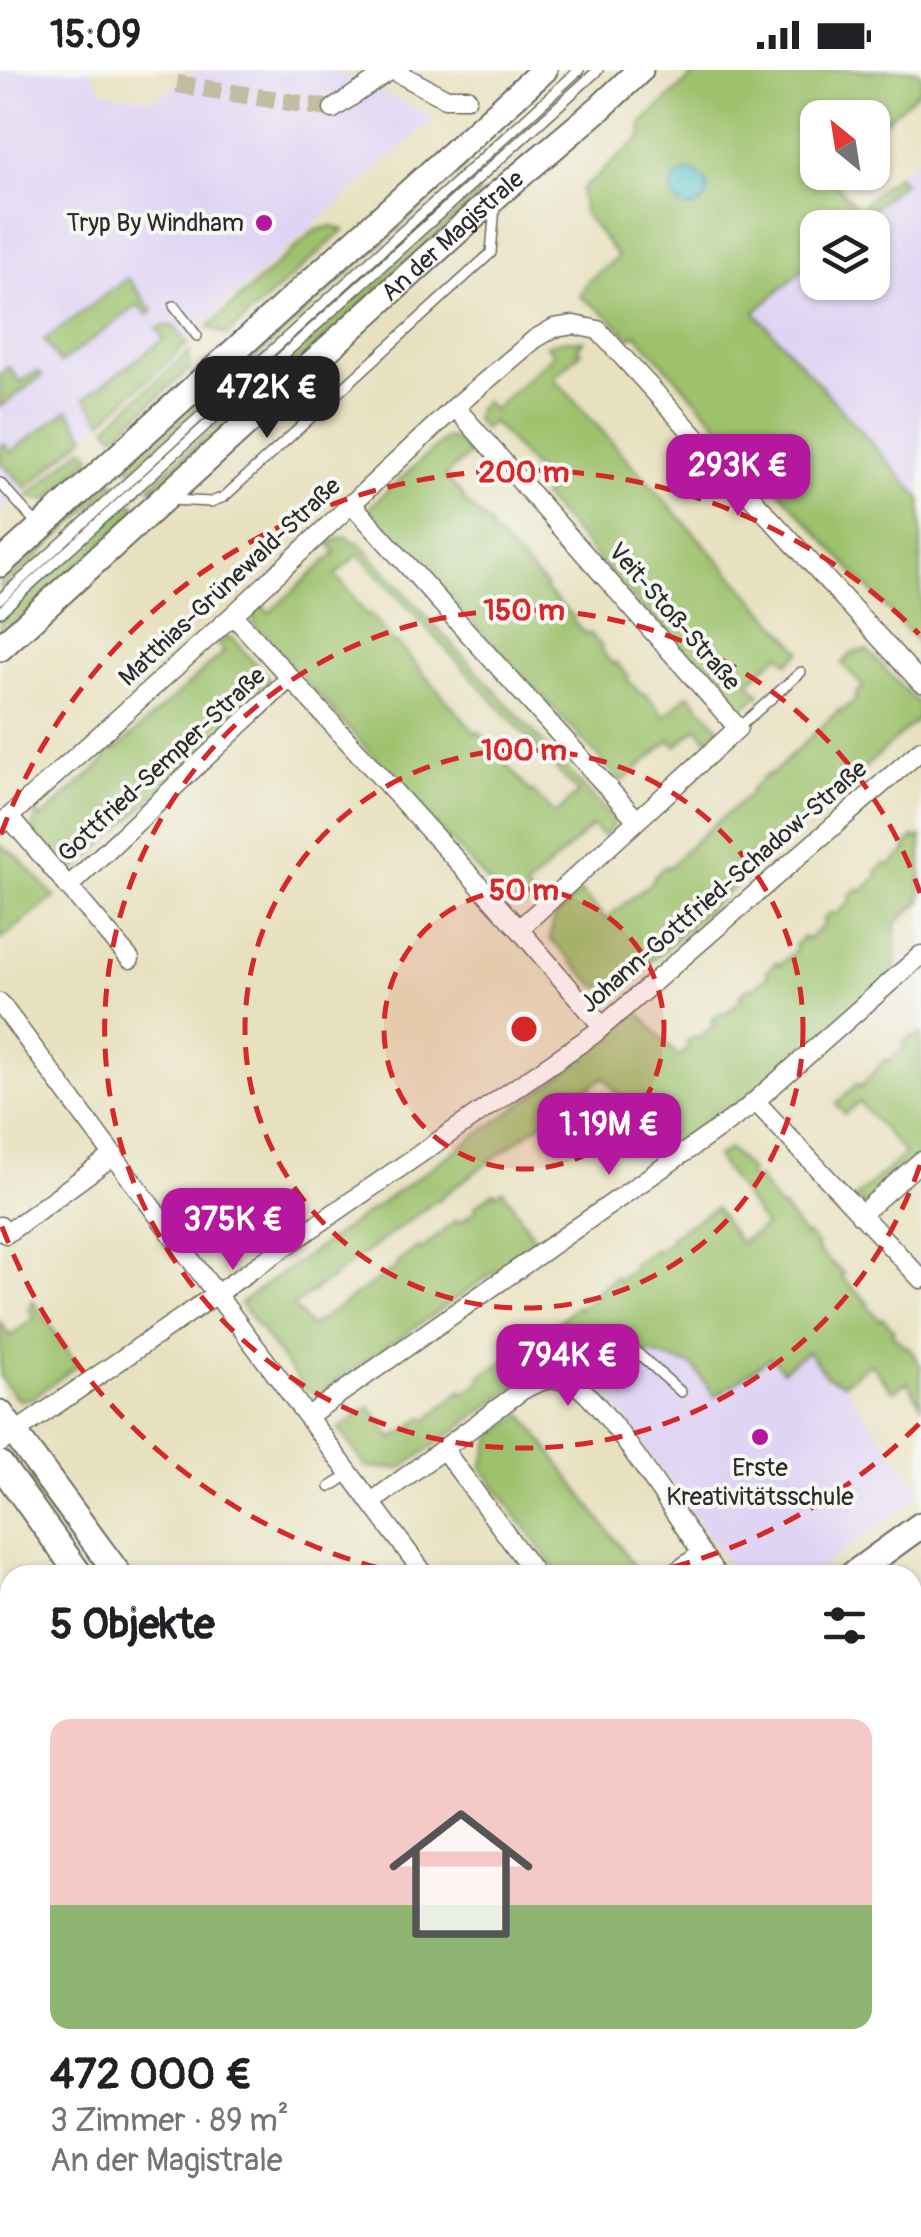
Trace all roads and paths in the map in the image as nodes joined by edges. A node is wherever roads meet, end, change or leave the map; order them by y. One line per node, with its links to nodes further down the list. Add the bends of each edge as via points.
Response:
1 (391, 70): 6 (street, via 445,98); 7 (street)
2 (544, 70): 15 (main road)
3 (579, 70): 16 (lane, via 43,559)
4 (598, 70): 18 (lane)
5 (640, 70): 8 (main road, An der Magistrale)
6 (467, 98)
7 (332, 109)
8 (498, 194): 13 (main road, An der Magistrale); 13 (lane, via 491,253 224,497)
9 (174, 306): 10 (lane)
10 (197, 336)
11 (455, 407): 14 (street, Matthias-Grünewald-Straße); 23 (street, Matthias-Grünewald-Straße, via 554,328 598,330); 24 (street, Veit-Stoß-Straße)
12 (0, 483): 15 (lane)
13 (162, 500): 20 (main road, An der Magistrale)
14 (351, 503): 19 (street, Matthias-Grünewald-Straße); 26 (street)
15 (40, 528): 16 (main road)
16 (7, 575): 17 (lane)
17 (0, 598)
18 (0, 612)
19 (233, 615): 22 (street, Gottfried-Semper-Straße); 27 (street, Matthias-Grünewald-Straße)
20 (0, 648)
21 (801, 672): 24 (lane)
22 (290, 678): 28 (street, Gottfried-Semper-Straße); 29 (street, Gottfried-Semper-Straße)
23 (921, 683)
24 (738, 728): 26 (street, Veit-Stoß-Straße)
25 (921, 750): 33 (street, Johann-Gottfried-Schadow-Straße)
26 (636, 819): 29 (street, Veit-Stoß-Straße)
27 (5, 821): 28 (street, Gottfried-Semper-Straße)
28 (68, 887): 31 (street, Gottfried-Semper-Straße)
29 (519, 929): 33 (street, Gottfried-Semper-Straße)
30 (921, 955): 34 (street)
31 (130, 960)
32 (0, 1003): 35 (street)
33 (602, 1026): 40 (street, Johann-Gottfried-Schadow-Straße)
34 (756, 1102): 37 (street); 43 (street)
35 (114, 1154): 38 (street, via 6,1234); 40 (street)
36 (921, 1161): 37 (street)
37 (860, 1215): 39 (street)
38 (0, 1226)
39 (921, 1280)
40 (219, 1293): 43 (street); 44 (street, Johann-Gottfried-Schadow-Straße)
41 (576, 1384): 42 (lane, via 631,1346); 45 (street, via 535,1383); 51 (street)
42 (681, 1392)
43 (308, 1416): 47 (street)
44 (5, 1430): 53 (main road)
45 (444, 1450): 49 (street); 55 (street)
46 (0, 1464): 52 (main road)
47 (351, 1473): 48 (lane); 49 (street)
48 (330, 1487)
49 (372, 1502): 54 (street)
50 (921, 1525): 58 (main road)
51 (701, 1554): 56 (street); 57 (street)
52 (73, 1565)
53 (110, 1565)
54 (418, 1565)
55 (529, 1565)
56 (686, 1565)
57 (709, 1565)
58 (866, 1565)

